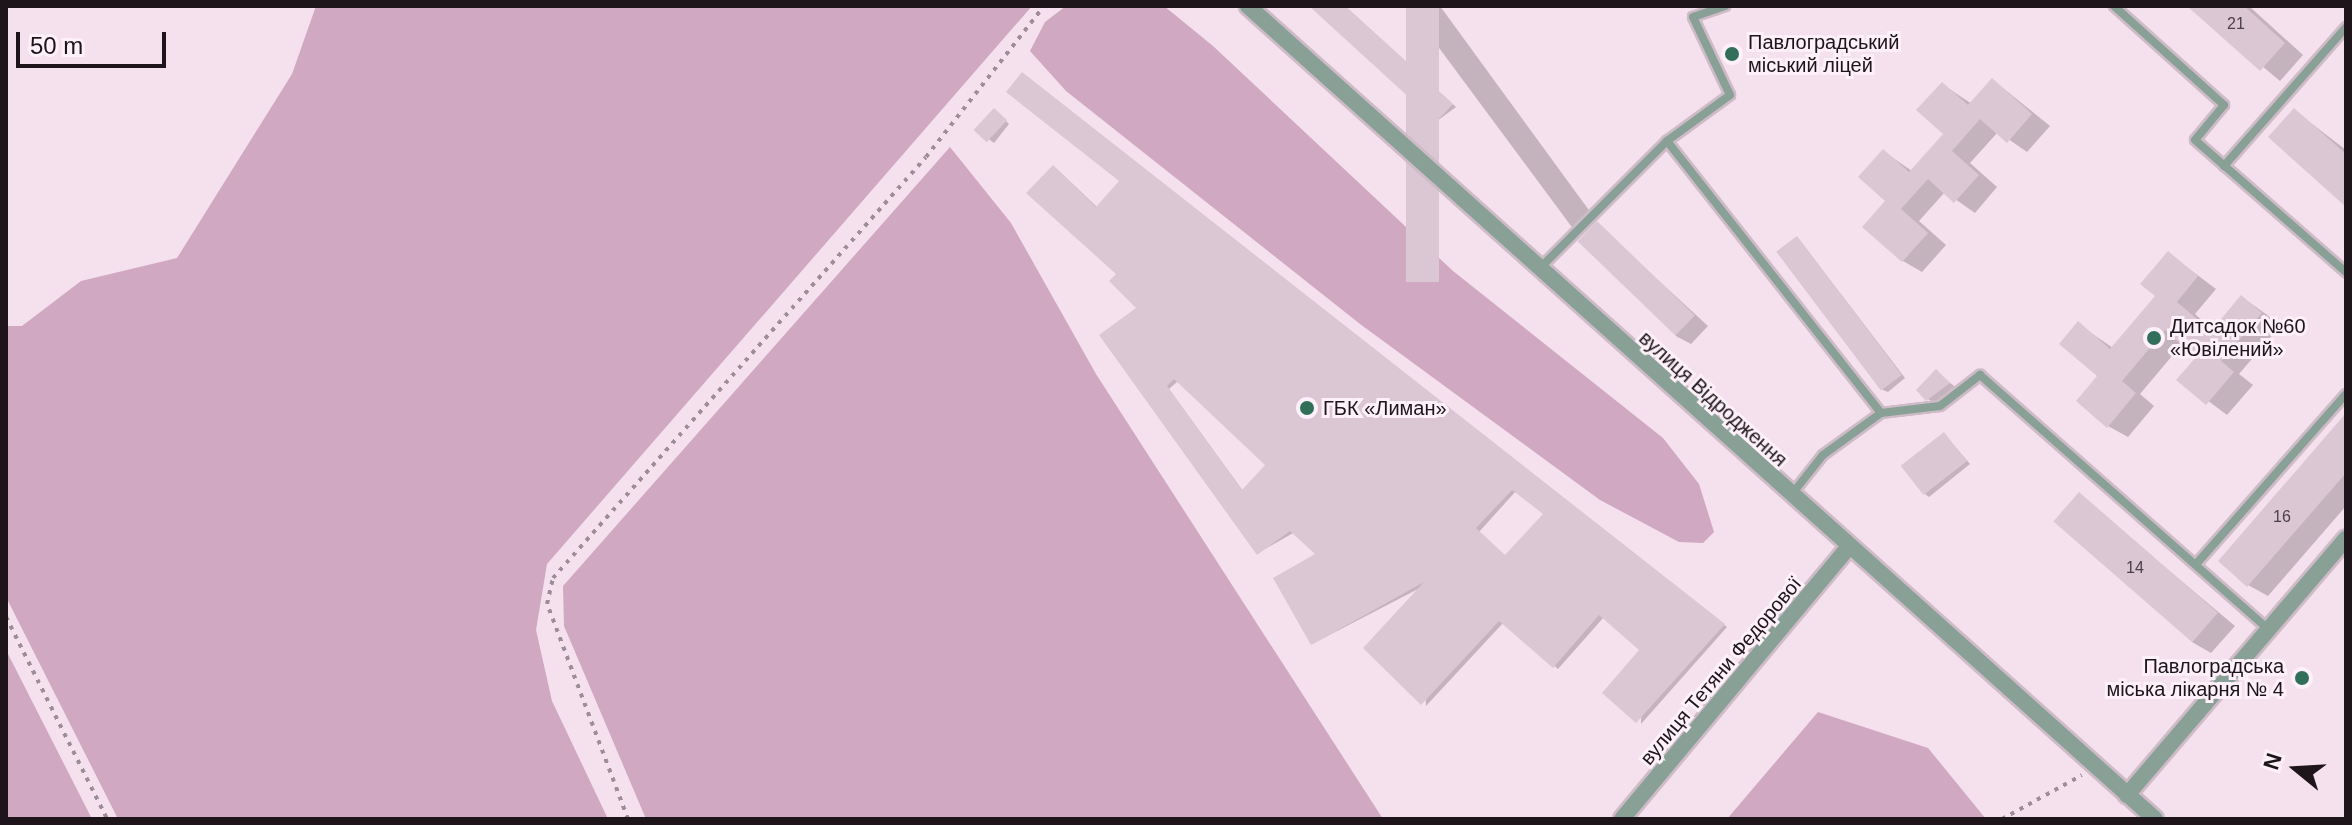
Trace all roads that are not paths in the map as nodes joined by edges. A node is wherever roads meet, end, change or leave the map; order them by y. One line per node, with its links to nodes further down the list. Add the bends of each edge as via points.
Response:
1 (1248, 6): 8 (street, вулиця Відродження)
2 (1725, 6): 4 (lane)
3 (2114, 6): 7 (lane, via 2224,105 2195,140)
4 (1708, 10): 6 (lane, via 1693,17 1730,95)
5 (2346, 27): 7 (lane)
6 (1667, 141): 8 (lane); 11 (lane)
7 (2224, 166): 9 (lane)
8 (1538, 270): 12 (street, вулиця Відродження)
9 (2346, 272)
10 (2346, 394): 15 (lane)
11 (1881, 413): 12 (lane, via 1823,455); 15 (lane, via 1940,406 1980,375)
12 (1791, 495): 14 (street, вулиця Відродження)
13 (2346, 539): 16 (street)
14 (1849, 547): 17 (street, вулиця Відродження); 18 (street, вулиця Тетяни Федорової)
15 (2198, 562): 16 (lane)
16 (2266, 627): 17 (street)
17 (2127, 795): 19 (street, вулиця Відродження)
18 (1622, 819)
19 (2155, 819)

